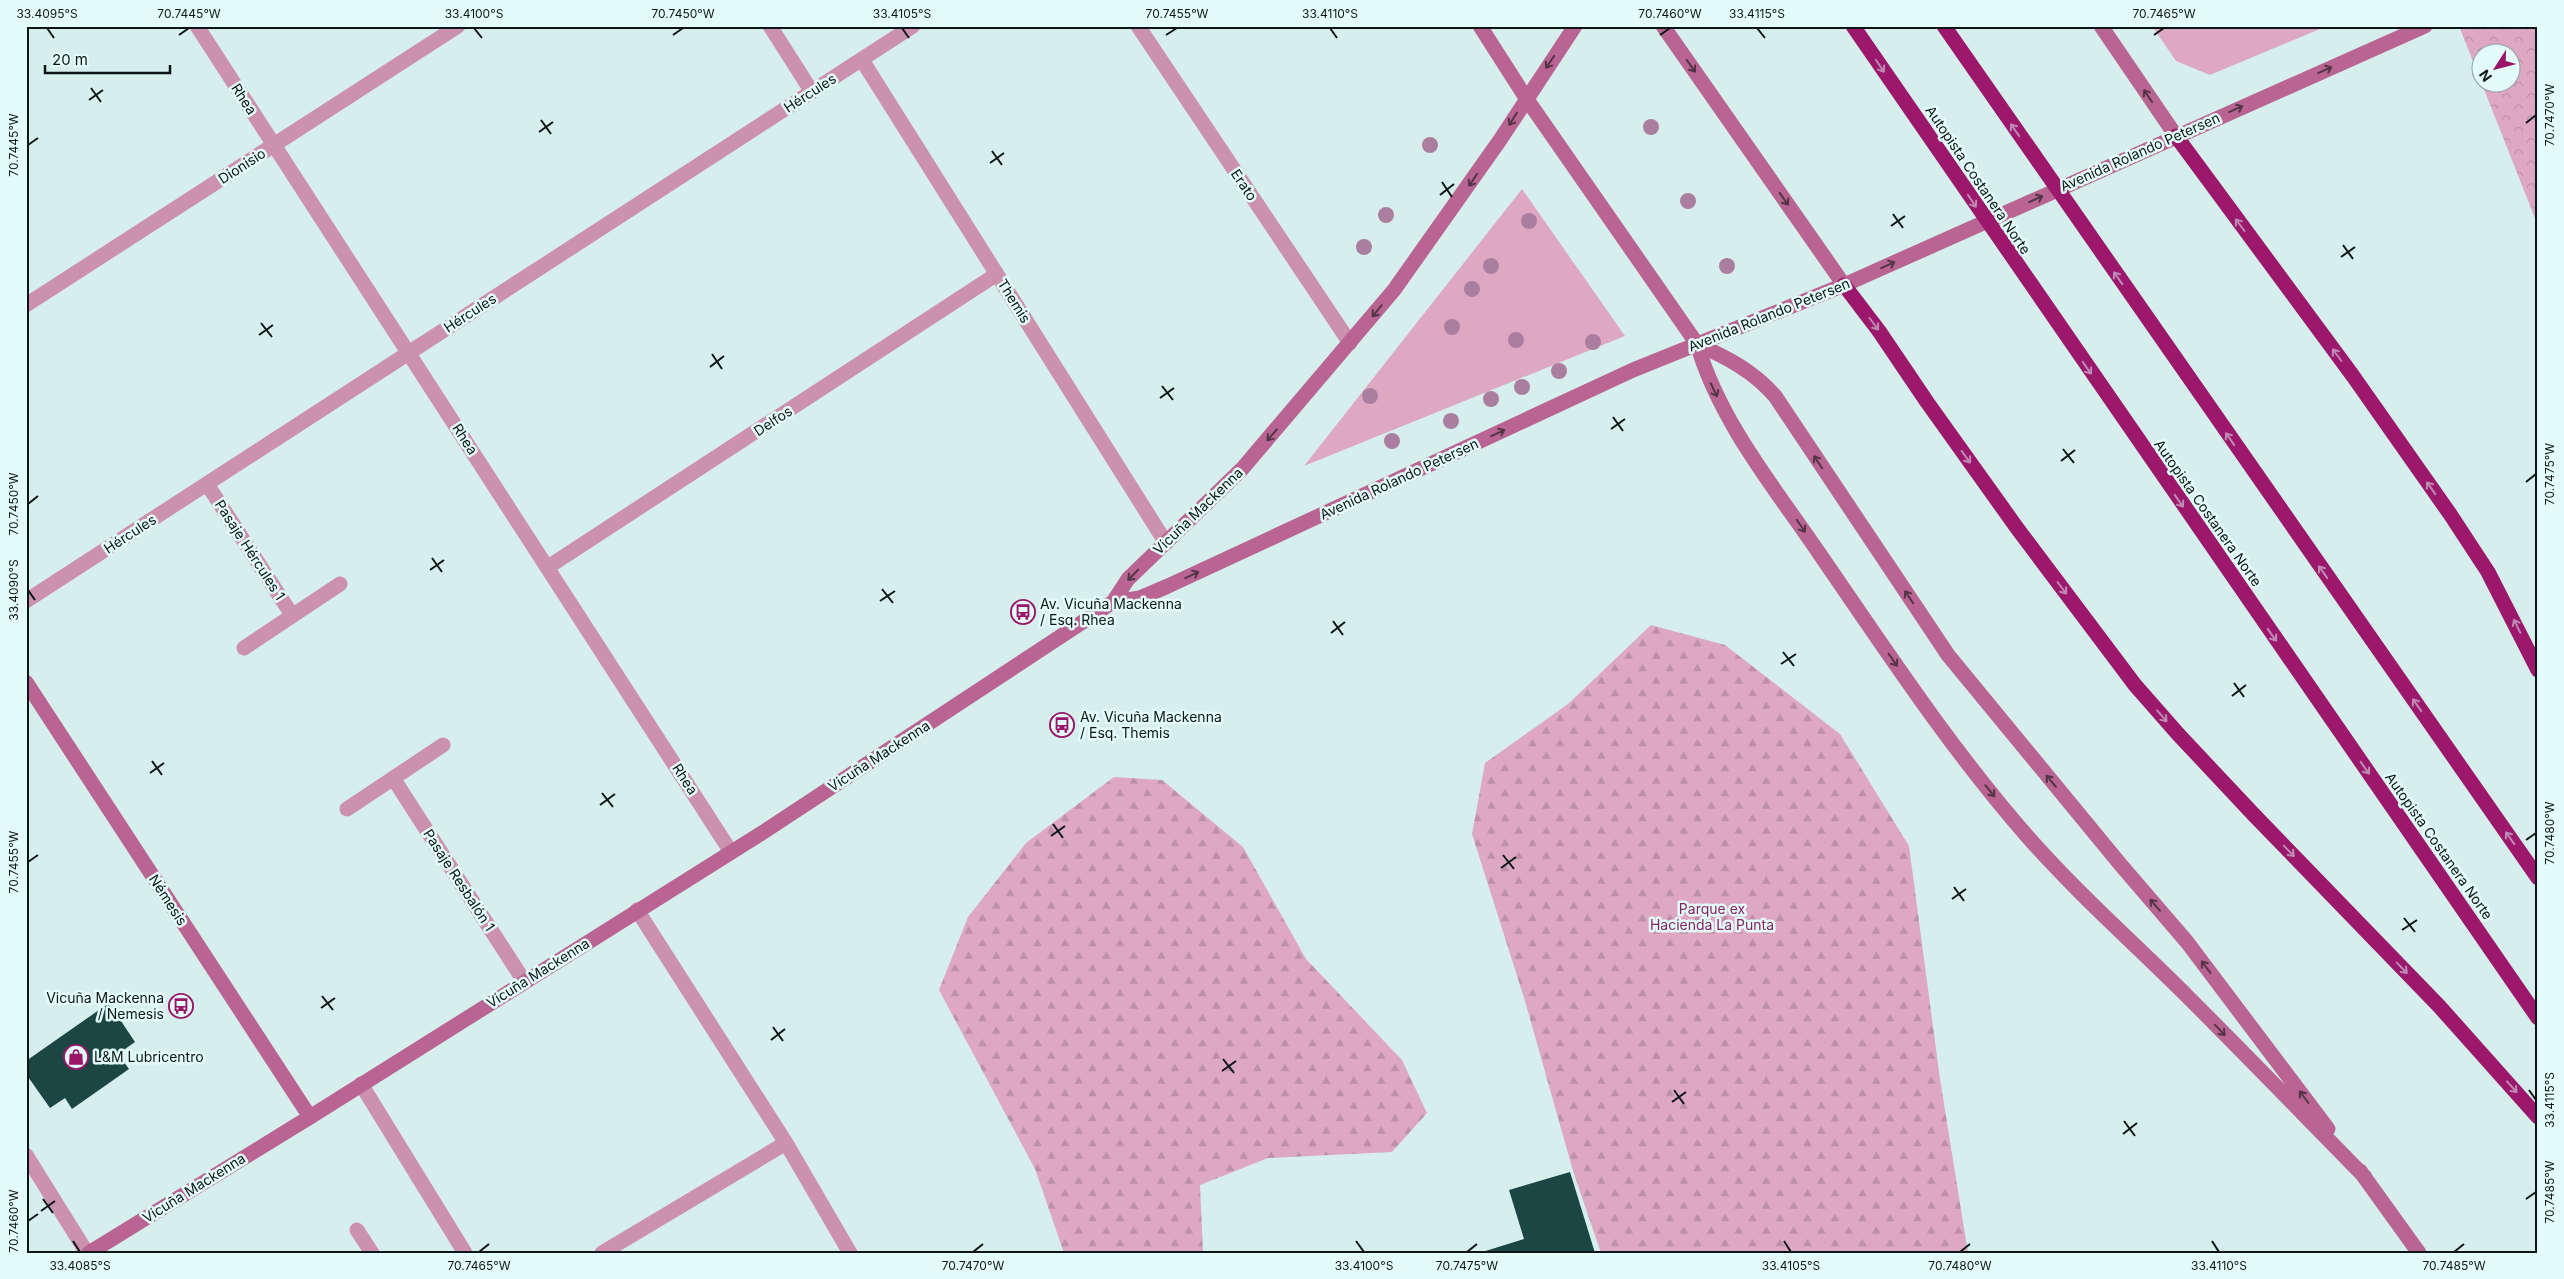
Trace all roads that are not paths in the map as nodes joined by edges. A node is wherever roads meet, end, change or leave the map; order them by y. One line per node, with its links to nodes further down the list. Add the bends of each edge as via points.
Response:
1 (197, 26): 17 (street, Rhea)
2 (458, 26): 17 (street, Dionisio)
3 (770, 26): 14 (street)
4 (913, 26): 13 (street, Hércules)
5 (1138, 26): 21 (street, Erato)
6 (1480, 26): 15 (main road)
7 (1575, 26): 15 (main road, Vicuña Mackenna, one-way to 15)
8 (1663, 26): 19 (main road, one-way to 19)
9 (1853, 26): 41 (highway, Autopista Costanera Norte, one-way to 41)
10 (1944, 26): 38 (highway, one-way to 10)
11 (2101, 26): 16 (main road, one-way to 11)
12 (2425, 26): 16 (main road, Avenida Rolando Petersen, one-way to 12)
13 (862, 60): 14 (street, Hércules); 18 (street, Themis)
14 (812, 92): 23 (street, Hércules)
15 (1526, 98): 21 (main road, Vicuña Mackenna, one-way to 21, via 1412,268); 22 (main road)
16 (2176, 136): 19 (main road, Avenida Rolando Petersen, one-way to 16); 32 (highway, one-way to 16, via 2488,572 2450,514)
17 (274, 145): 20 (street, Dionisio); 23 (street, Rhea)
18 (997, 274): 25 (street, Themis); 26 (street, Delfos)
19 (1844, 285): 22 (main road, Avenida Rolando Petersen); 44 (highway, one-way to 44, via 2135,685 2236,796 2439,1006)
20 (26, 305)
21 (1350, 343): 25 (main road, Vicuña Mackenna, one-way to 25, via 1242,469)
22 (1697, 344): 29 (main road, Avenida Rolando Petersen, one-way to 22, via 1140,598 1168,586 1633,370); 47 (main road, one-way to 22, via 2187,942 1948,655 1775,396 1743,366); 47 (main road, one-way to 47, via 1706,373 1729,421 1896,665 1975,772 2028,836 2114,928 2186,995)
23 (409, 352): 24 (street, Hércules); 26 (street, Rhea)
24 (207, 484): 28 (street, Hércules); 30 (street, Pasaje Hércules 1)
25 (1166, 542): 29 (main road, Vicuña Mackenna, one-way to 29, via 1128,579)
26 (548, 567): 37 (street, Rhea)
27 (340, 584): 30 (street, Pasaje Hércules 1)
28 (26, 601)
29 (1113, 602): 37 (main road, Vicuña Mackenna)
30 (292, 615): 31 (street, Pasaje Hércules 1)
31 (244, 648)
32 (2538, 670)
33 (26, 682): 43 (main road, Némesis)
34 (443, 745): 35 (street)
35 (393, 778): 36 (street); 40 (street, Pasaje Resbalón 1)
36 (347, 809)
37 (731, 852): 39 (main road, Vicuña Mackenna)
38 (2538, 878)
39 (637, 910): 40 (main road, Vicuña Mackenna); 45 (street)
40 (524, 982): 42 (main road, Vicuña Mackenna)
41 (2538, 1018)
42 (362, 1084): 43 (main road, Vicuña Mackenna); 51 (street)
43 (310, 1117): 49 (main road, Vicuña Mackenna)
44 (2538, 1117)
45 (786, 1143): 52 (street); 53 (street)
46 (26, 1156): 49 (street)
47 (2365, 1178): 54 (main road)
48 (358, 1230): 50 (street)
49 (88, 1253)
50 (372, 1253)
51 (465, 1253)
52 (602, 1253)
53 (850, 1253)
54 (2419, 1253)

